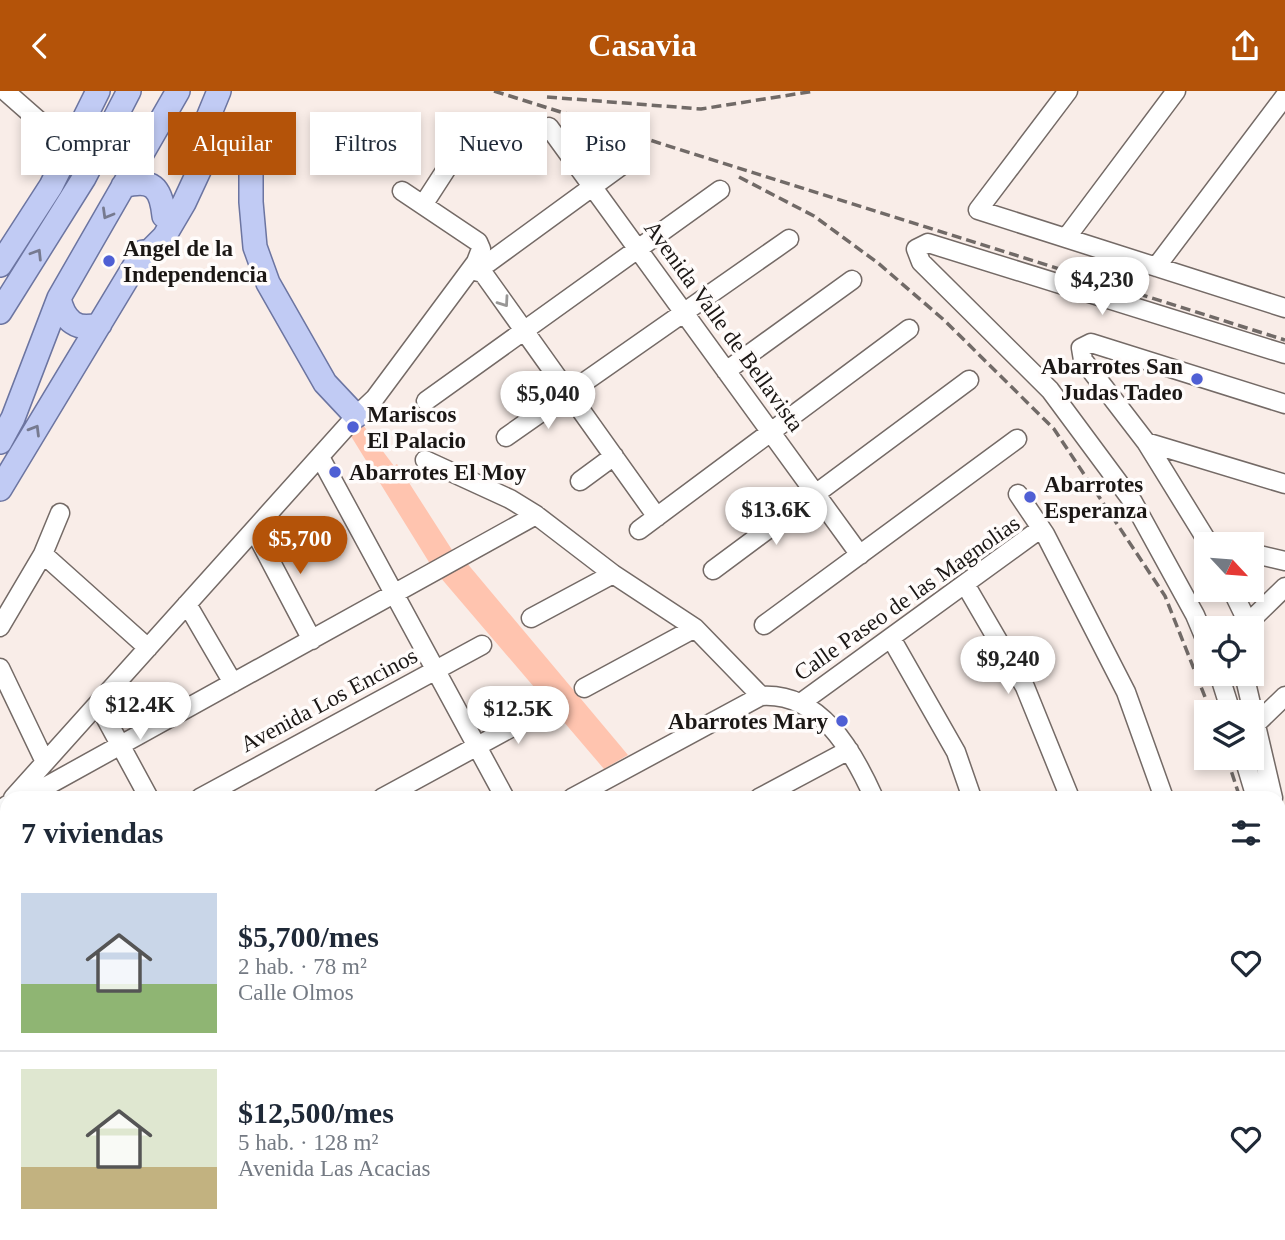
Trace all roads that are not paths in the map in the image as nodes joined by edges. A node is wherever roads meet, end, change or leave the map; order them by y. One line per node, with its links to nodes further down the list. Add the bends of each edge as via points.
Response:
1 (5, 91): 10 (street)
2 (98, 91): 11 (main road)
3 (129, 91): 32 (main road, one-way to 3, via 84,178)
4 (178, 91): 16 (main road)
5 (219, 91): 21 (main road)
6 (232, 91): 43 (main road, via 226,124 257,150 264,242 275,275 299,321)
7 (1068, 91): 22 (street, via 978,210)
8 (1176, 91): 22 (street)
9 (1285, 96): 28 (street)
10 (29, 112)
11 (88, 112)
12 (547, 128): 17 (street, Avenida Valle de Bellavista)
13 (57, 175): 25 (main road)
14 (442, 175): 20 (street)
15 (609, 175): 17 (street)
16 (123, 186): 21 (main road, via 142,183 155,188); 30 (main road, one-way to 30)
17 (593, 187): 24 (street, Avenida Valle de Bellavista); 27 (street)
18 (720, 190): 24 (street)
19 (402, 191): 20 (street)
20 (423, 205): 27 (street, via 478,243)
21 (164, 216): 26 (main road)
22 (1066, 238): 28 (street)
23 (789, 239): 33 (street)
24 (638, 249): 33 (street, Avenida Valle de Bellavista); 36 (street)
25 (0, 265)
26 (136, 265): 34 (main road); 43 (main road, via 164,237 211,145 227,139 243,146 251,161 255,247 268,283 326,383)
27 (478, 265): 36 (street, one-way to 36); 43 (street)
28 (1156, 267): 31 (street)
29 (852, 280): 38 (street)
30 (59, 298): 34 (main road, via 69,321 84,327); 47 (main road)
31 (1285, 308)
32 (0, 312)
33 (684, 313): 38 (street, Avenida Valle de Bellavista); 40 (street)
34 (100, 324): 54 (main road, one-way to 34)
35 (909, 329): 44 (street)
36 (524, 331): 40 (street); 41 (street)
37 (1285, 354): 74 (street, via 928,243 916,249 921,262 1050,390 1133,502)
38 (726, 371): 44 (street, Avenida Valle de Bellavista)
39 (969, 380): 56 (street)
40 (569, 393): 45 (street); 49 (street)
41 (426, 401)
42 (1285, 404): 48 (street, via 1091,343 1081,348 1083,360)
43 (360, 412): 50 (street)
44 (771, 432): 56 (street, Avenida Valle de Bellavista); 59 (street)
45 (506, 437)
46 (1017, 439): 65 (street)
47 (0, 442)
48 (1146, 442): 53 (street); 62 (street)
49 (614, 456): 52 (street); 59 (street)
50 (320, 457): 60 (street); 72 (street)
51 (425, 460): 58 (street)
52 (579, 481)
53 (1285, 484)
54 (0, 489)
55 (1018, 493): 63 (street)
56 (815, 494): 65 (street, Avenida Valle de Bellavista); 68 (street)
57 (60, 513): 64 (street)
58 (536, 515): 69 (street); 72 (street)
59 (657, 517): 61 (street)
60 (254, 530): 73 (street); 81 (street)
61 (639, 530)
62 (1204, 532)
63 (1045, 534): 70 (street, Calle Paseo de las Magnolias, via 1037,533); 113 (street, Calle Paseo de las Magnolias, via 1126,692)
64 (43, 554): 78 (street); 83 (street)
65 (860, 555): 77 (street)
66 (1264, 555): 67 (street)
67 (1285, 561)
68 (713, 570)
69 (613, 574): 76 (street); 79 (street)
70 (965, 584): 80 (street, Calle Paseo de las Magnolias); 112 (street, via 1025,687)
71 (1285, 587): 75 (street)
72 (394, 594): 81 (street); 85 (street)
73 (187, 604): 83 (street); 86 (street)
74 (1195, 616)
75 (1256, 616)
76 (531, 618)
77 (764, 625)
78 (0, 627)
79 (695, 628): 88 (street); 89 (street)
80 (891, 638): 92 (street, Calle Paseo de las Magnolias); 111 (street, via 956,753)
81 (312, 640): 86 (street)
82 (482, 645): 85 (street, Avenida Los Encinos)
83 (148, 648): 93 (street)
84 (0, 668): 100 (street)
85 (435, 670): 97 (street); 105 (street, Avenida Los Encinos)
86 (233, 683): 96 (street)
87 (1247, 686): 91 (street)
88 (584, 688)
89 (761, 696): 92 (street); 108 (street)
90 (1285, 696): 95 (street)
91 (1250, 700)
92 (802, 702): 98 (street, via 830,724)
93 (97, 704): 96 (street); 100 (street)
94 (540, 712): 97 (street)
95 (1264, 716)
96 (120, 746): 103 (street); 104 (street)
97 (477, 747): 106 (street); 107 (street)
98 (849, 750): 109 (street); 110 (street)
99 (1264, 759): 115 (street)
100 (45, 762): 102 (street)
101 (1248, 770): 114 (street)
102 (20, 791)
103 (38, 791)
104 (145, 791)
105 (213, 791)
106 (396, 791)
107 (501, 791)
108 (585, 791)
109 (772, 791)
110 (870, 791)
111 (970, 791)
112 (1067, 791)
113 (1161, 791)
114 (1254, 791)
115 (1271, 791)

